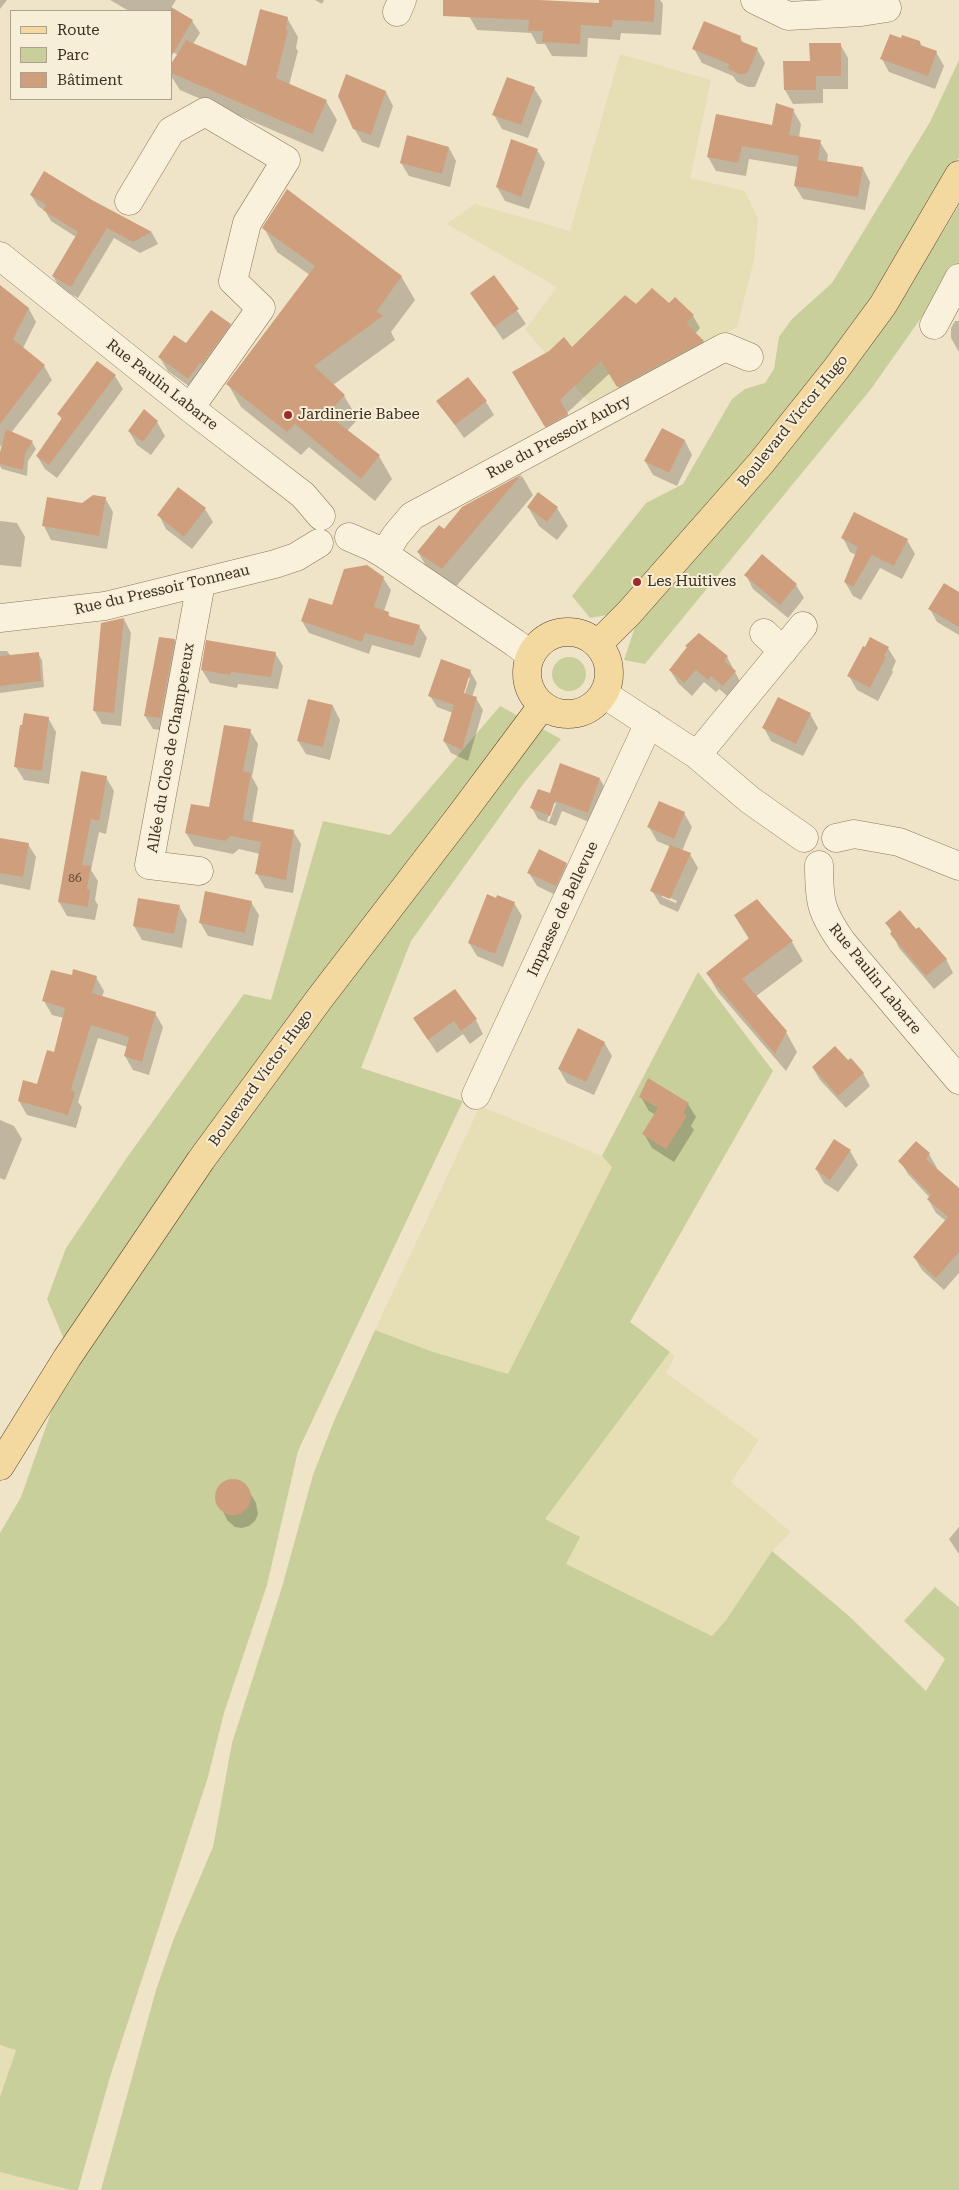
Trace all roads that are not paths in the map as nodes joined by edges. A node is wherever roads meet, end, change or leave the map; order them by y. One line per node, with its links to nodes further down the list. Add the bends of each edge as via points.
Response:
1 (755, 0): 2 (street, via 788,16)
2 (869, 6)
3 (959, 176): 18 (main road, Boulevard Victor Hugo, via 883,305 836,369 761,463)
4 (129, 201): 9 (street, via 171,131 205,112 286,160 247,223 233,282 261,308)
5 (0, 256): 9 (street, Rue Paulin Labarre)
6 (959, 278): 7 (street)
7 (934, 325)
8 (749, 358): 13 (street, Rue du Pressoir Aubry, via 725,347 708,356 412,516)
9 (190, 408): 10 (street, Rue Paulin Labarre, via 303,494)
10 (321, 516): 11 (street, via 332,512 343,516 349,526); 12 (street, via 314,526)
11 (349, 537): 12 (street, via 336,548); 13 (street)
12 (319, 543): 14 (street, Rue du Pressoir Tonneau, via 296,557)
13 (384, 554): 20 (street)
14 (201, 583): 15 (street, Rue du Pressoir Tonneau, via 105,606); 29 (street, Allée du Clos de Champereux, via 150,865)
15 (0, 618)
16 (804, 626): 19 (street)
17 (764, 633): 19 (street)
18 (598, 644): 20 (main road, via 584,634 566,632 552,635 538,644); 21 (main road, via 609,662 610,680)
19 (783, 651): 24 (street)
20 (530, 655): 22 (main road, via 527,682)
21 (604, 694): 22 (main road, via 589,710 570,715 556,714); 23 (street)
22 (542, 706): 32 (main road, Boulevard Victor Hugo, via 201,1160 67,1358)
23 (649, 723): 24 (street); 31 (street, Impasse de Bellevue)
24 (697, 755): 25 (street, via 750,800)
25 (804, 838): 26 (street, via 812,830 823,828); 27 (street, via 802,854)
26 (836, 838): 27 (street, via 837,854 830,862); 28 (street, via 854,834 899,842)
27 (819, 866): 30 (street, Rue Paulin Labarre, via 820,903 827,920)
28 (959, 866)
29 (199, 872)
30 (959, 1080)
31 (476, 1095)
32 (0, 1466)

